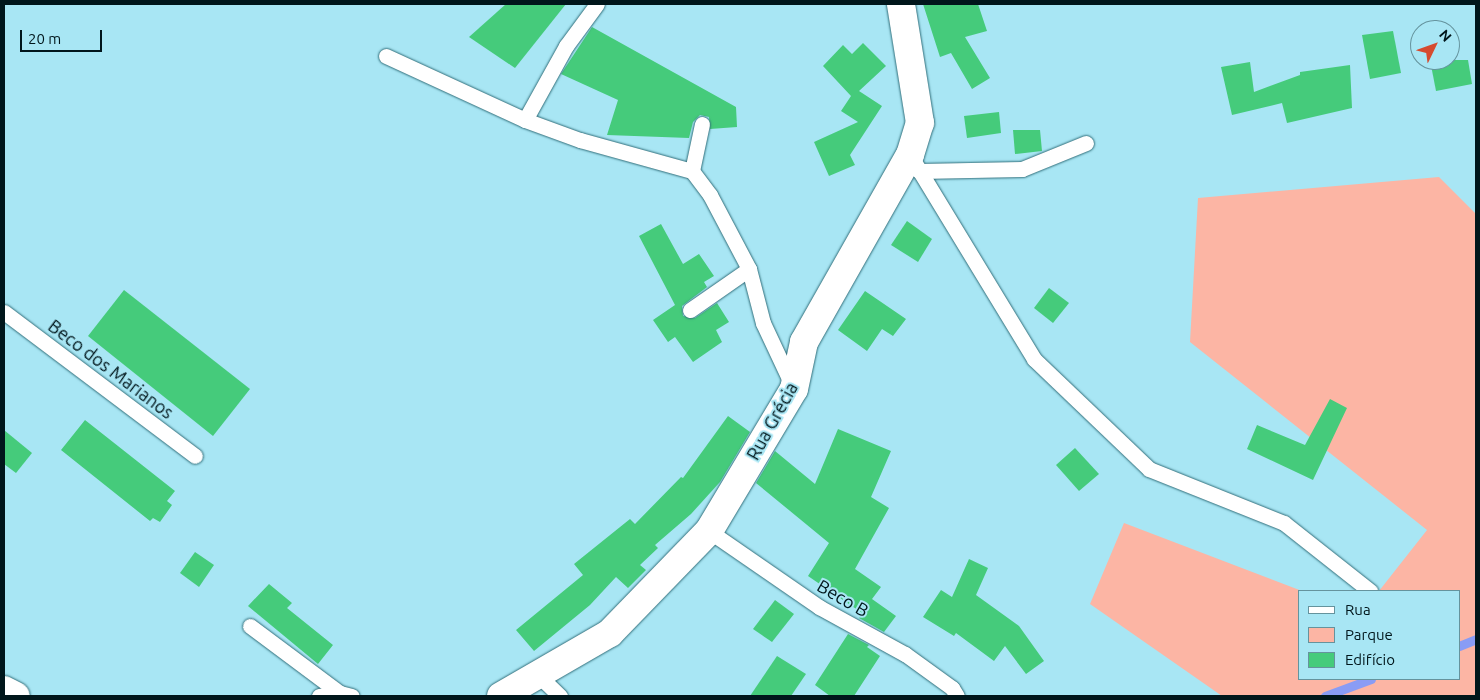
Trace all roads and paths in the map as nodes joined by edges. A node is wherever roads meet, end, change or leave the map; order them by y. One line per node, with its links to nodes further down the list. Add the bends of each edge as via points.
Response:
1 (597, 4): 4 (lane, via 566,46)
2 (901, 4): 7 (street, Rua Grécia, via 920,123)
3 (386, 56): 4 (lane)
4 (525, 120): 8 (lane, via 580,140)
5 (702, 124): 8 (lane)
6 (1086, 143): 7 (lane, via 1022,169)
7 (914, 163): 12 (street, Rua Grécia, via 804,342); 15 (lane, via 1034,359 1149,469 1284,523)
8 (692, 171): 9 (lane, via 710,195)
9 (749, 269): 10 (lane); 12 (lane, via 764,323)
10 (690, 310)
11 (4, 312): 13 (lane, Beco dos Marianos)
12 (794, 389): 14 (street, Rua Grécia)
13 (195, 456)
14 (709, 531): 17 (street, Rua Grécia, via 610,633); 24 (lane, Beco B, via 819,607 905,654 952,688)
15 (1369, 590)
16 (250, 626): 19 (lane)
17 (537, 674): 22 (street, Rua Grécia); 23 (lane)
18 (4, 690): 20 (street)
19 (346, 694): 21 (lane)
20 (16, 696)
21 (319, 696)
22 (501, 696)
23 (560, 696)
24 (957, 696)

